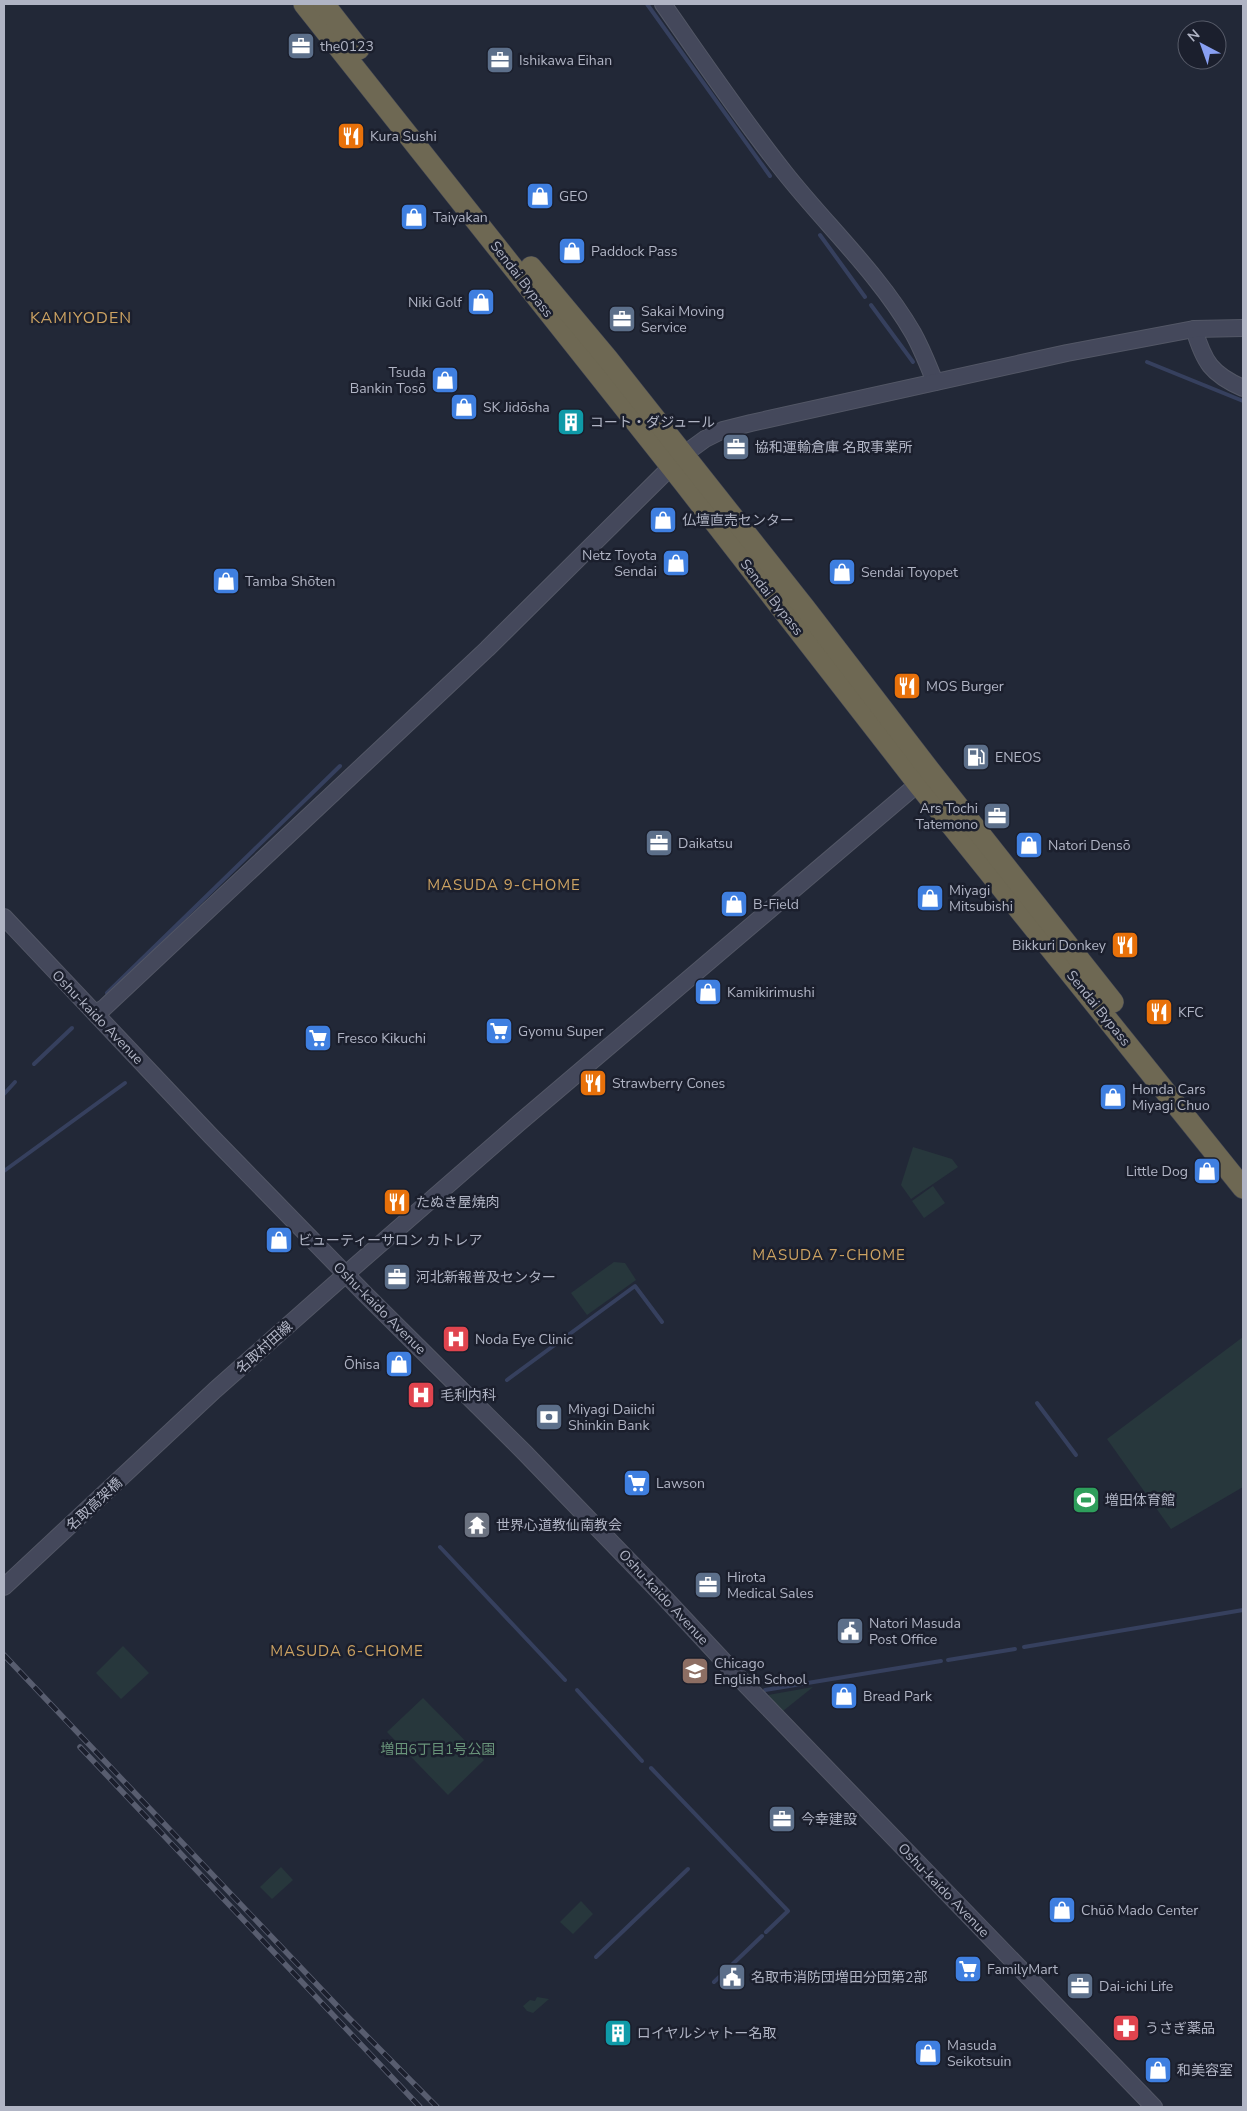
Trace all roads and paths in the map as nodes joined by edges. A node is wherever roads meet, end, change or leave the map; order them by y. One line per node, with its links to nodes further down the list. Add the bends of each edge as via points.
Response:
1 (304, 4): 8 (highway, Sendai Bypass)
2 (324, 4): 8 (highway, Sendai Bypass, via 505,234)
3 (662, 4): 6 (street, via 786,174 901,314)
4 (1243, 328): 5 (street)
5 (1194, 330): 6 (street); 7 (street, via 1209,366 1227,381)
6 (935, 382): 8 (street, via 722,430)
7 (1243, 388)
8 (677, 461): 9 (highway, Sendai Bypass); 11 (street, via 487,648)
9 (924, 778): 12 (highway, Sendai Bypass); 13 (highway, Sendai Bypass); 14 (street, 名取村田線)
10 (4, 917): 11 (street, Oshu-kaido Avenue)
11 (95, 1013): 14 (street, Oshu-kaido Avenue)
12 (1243, 1166)
13 (1243, 1188)
14 (346, 1274): 15 (street, 名取村田線); 17 (street, Oshu-kaido Avenue, via 532,1460)
15 (184, 1421): 16 (street, 名取高架橋)
16 (4, 1587)
17 (1154, 2107)

